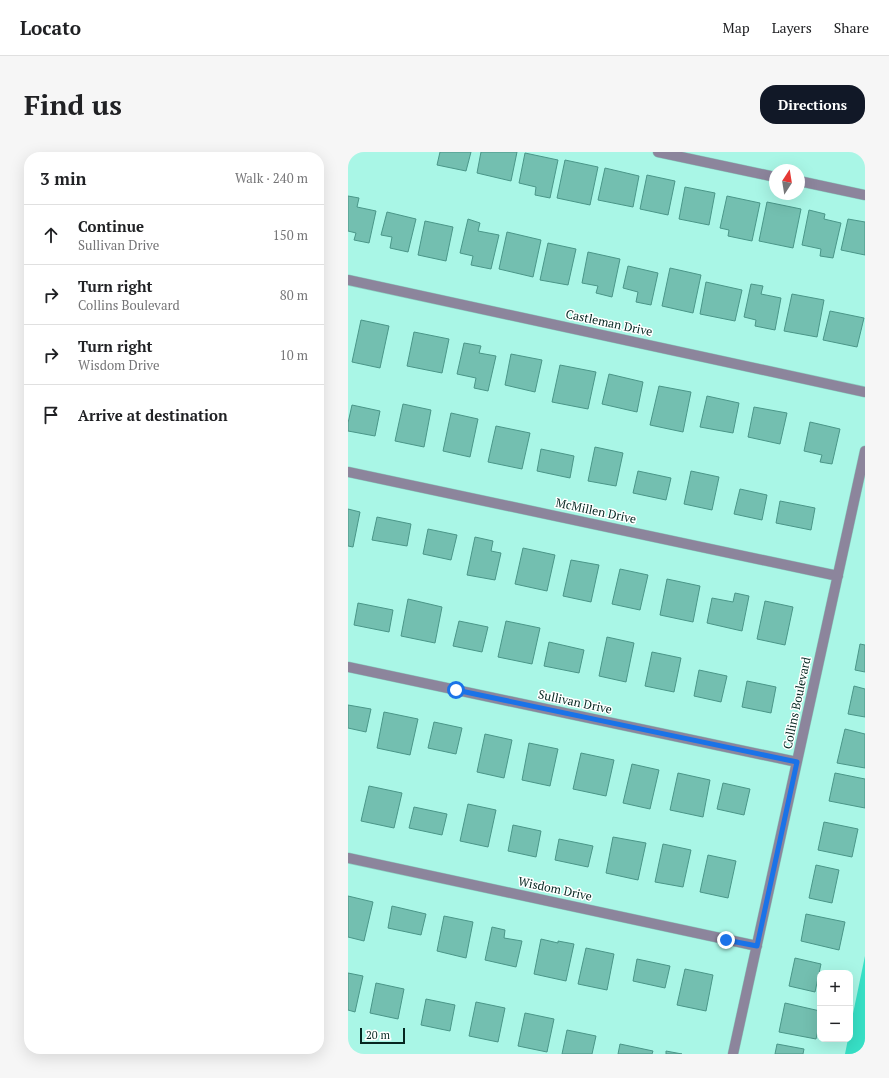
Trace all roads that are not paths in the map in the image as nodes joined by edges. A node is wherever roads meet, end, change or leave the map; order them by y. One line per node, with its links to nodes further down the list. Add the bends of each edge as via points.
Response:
1 (658, 152): 2 (street)
2 (769, 176)
3 (805, 183): 4 (street)
4 (865, 195)
5 (348, 280): 6 (street, Castleman Drive)
6 (865, 392)
7 (865, 451): 9 (street, Collins Boulevard)
8 (348, 472): 9 (street, McMillen Drive)
9 (838, 576): 11 (street, Collins Boulevard)
10 (348, 667): 11 (street, Sullivan Drive)
11 (797, 762): 13 (street, Collins Boulevard)
12 (348, 858): 13 (street, Wisdom Drive)
13 (757, 946): 14 (street, Collins Boulevard)
14 (733, 1054)

